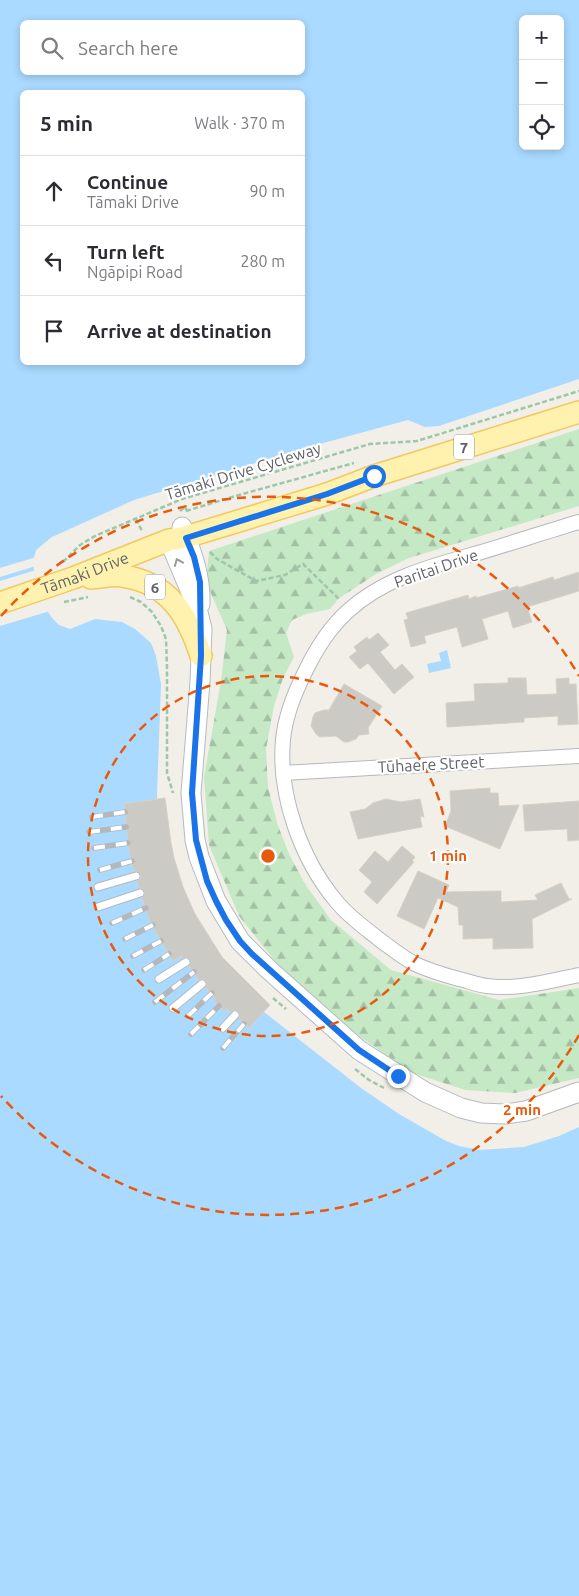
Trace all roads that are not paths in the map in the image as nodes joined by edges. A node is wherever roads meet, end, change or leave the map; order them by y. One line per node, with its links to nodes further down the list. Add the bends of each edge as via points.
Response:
1 (579, 412): 3 (main road, Tāmaki Drive / 7, via 374,476 327,494)
2 (579, 522): 8 (street, Paritai Drive, via 422,569 370,594 349,610 315,651 295,693 283,738)
3 (179, 535): 4 (main road, Tāmaki Drive / 6); 6 (main road, 6, via 194,557 200,582)
4 (65, 572): 5 (main road, Tāmaki Drive / 6, via 53,596); 6 (main road, 6, via 123,576 155,587 185,616)
5 (0, 603)
6 (201, 656): 20 (main road, 6, via 192,793 194,830 207,881 240,941 359,1050 425,1092 461,1108 505,1114 526,1111)
7 (579, 756): 8 (street, Tūhaere Street)
8 (283, 773): 14 (street, Paritai Drive, via 293,821 324,885 364,927 414,964 476,984 504,987)
9 (136, 876): 10 (lane)
10 (98, 887)
11 (140, 892): 12 (lane)
12 (98, 907)
13 (186, 962): 15 (lane)
14 (579, 975)
15 (159, 979)
16 (202, 984): 17 (lane)
17 (173, 1008)
18 (235, 1015): 19 (lane)
19 (222, 1028)
20 (579, 1092)

